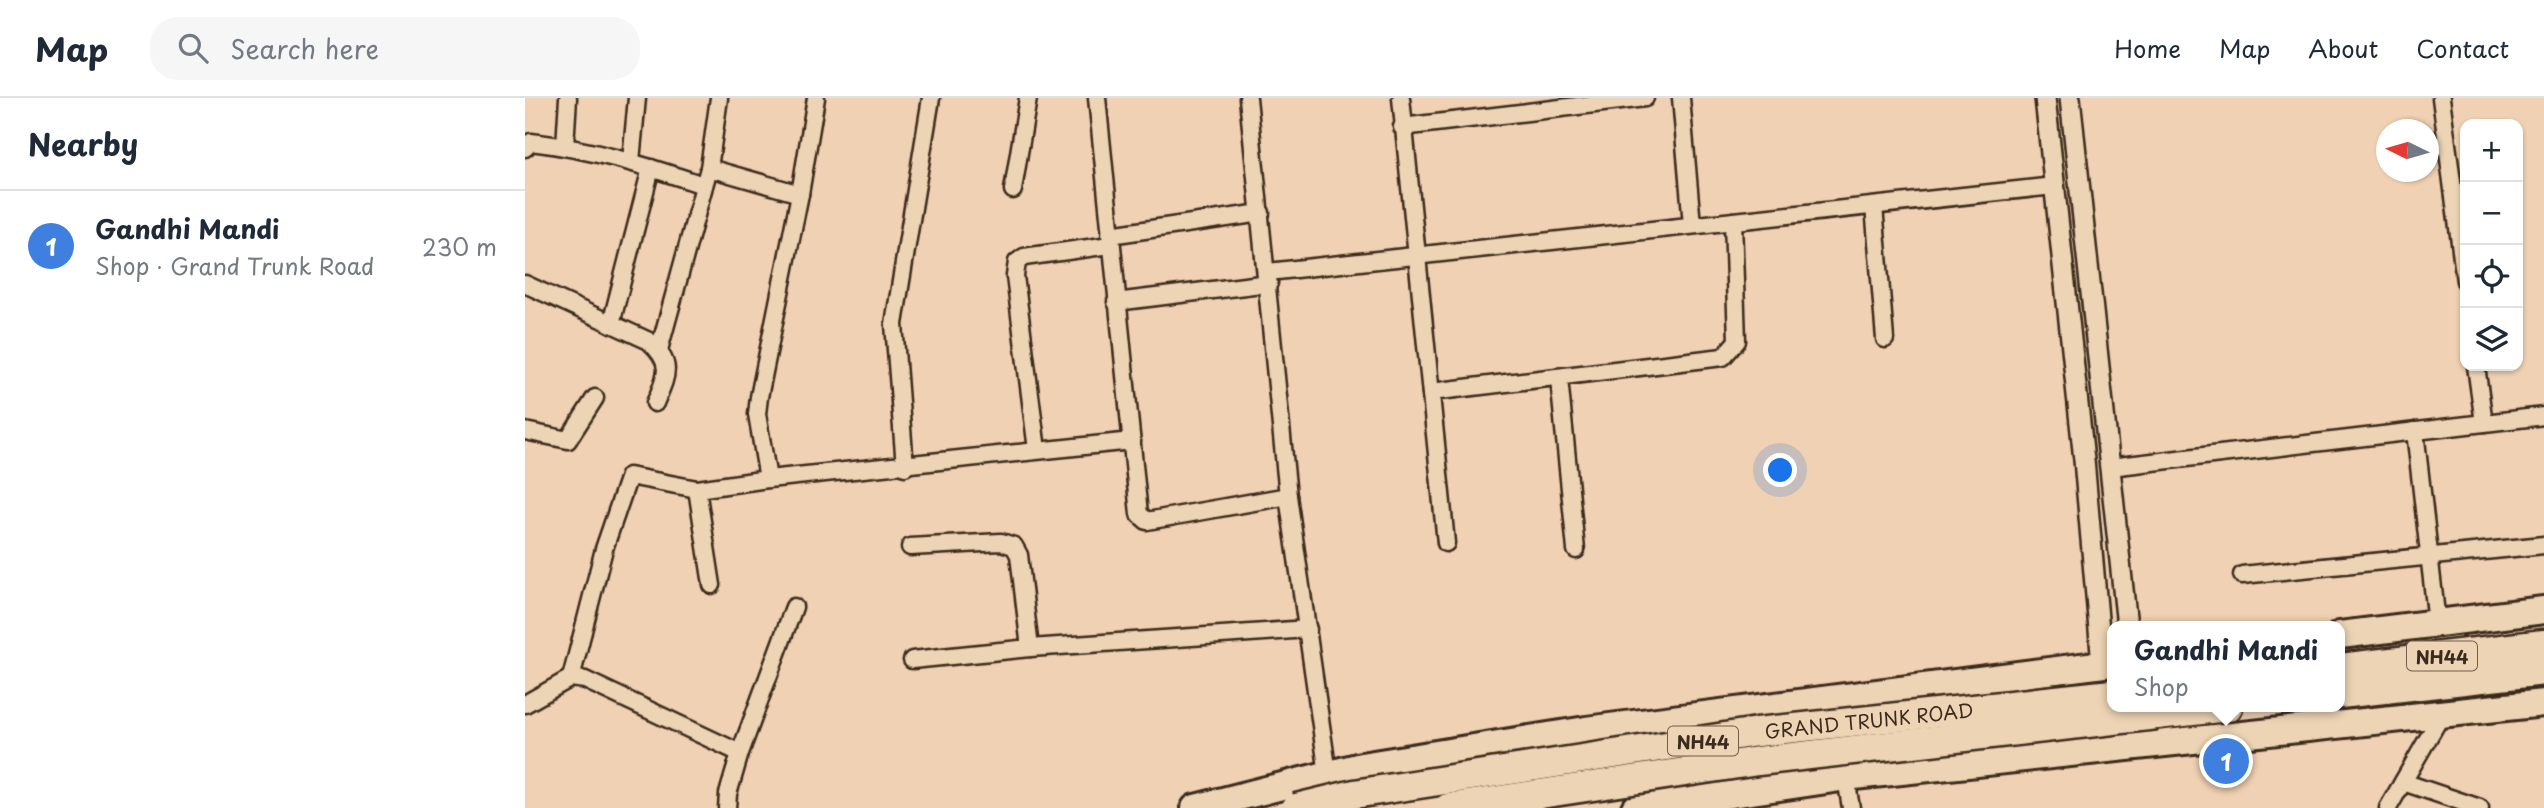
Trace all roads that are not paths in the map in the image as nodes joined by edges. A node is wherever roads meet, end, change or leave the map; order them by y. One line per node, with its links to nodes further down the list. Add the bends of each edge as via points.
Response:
1 (568, 98): 16 (street)
2 (637, 98): 18 (street)
3 (719, 98): 20 (street)
4 (816, 98): 24 (street)
5 (931, 98): 49 (street, via 895,309)
6 (1028, 98): 23 (street)
7 (1097, 98): 29 (street)
8 (1248, 98): 26 (street)
9 (1401, 98): 15 (street)
10 (1644, 98): 15 (street)
11 (1681, 98): 28 (street)
12 (2045, 98): 22 (street)
13 (2070, 98): 50 (street)
14 (2441, 98): 30 (street)
15 (1402, 127): 31 (street)
16 (565, 146): 17 (street, via 531,142); 18 (street)
17 (525, 148)
18 (631, 161): 19 (street)
19 (651, 168): 21 (street); 35 (street)
20 (709, 168): 21 (street); 24 (street)
21 (703, 185): 37 (street)
22 (2054, 186): 25 (street); 70 (street)
23 (1013, 190)
24 (800, 194): 51 (street, via 757,414)
25 (1874, 206): 27 (street); 36 (street)
26 (1261, 213): 29 (street); 32 (street)
27 (1733, 221): 28 (street); 39 (street, via 1737,341 1723,357)
28 (1692, 225): 31 (street)
29 (1110, 240): 34 (street); 48 (street, via 1017,262)
30 (2460, 245)
31 (1418, 254): 32 (street); 40 (street)
32 (1268, 278): 34 (street); 53 (street)
33 (525, 284): 35 (street)
34 (1116, 302): 47 (street)
35 (611, 324): 37 (street)
36 (1885, 339)
37 (659, 350): 42 (street, via 667,366)
38 (2477, 371): 44 (street)
39 (1559, 378): 40 (street); 57 (street)
40 (1431, 392): 54 (street)
41 (595, 398): 45 (street, via 568,440)
42 (655, 403)
43 (2544, 416): 44 (street)
44 (2484, 423): 46 (street)
45 (525, 431)
46 (2415, 431): 50 (street); 58 (street)
47 (1132, 440): 48 (street); 53 (street, via 1137,508 1147,521)
48 (1037, 450): 49 (street)
49 (905, 467): 51 (street)
50 (2110, 467): 63 (street)
51 (768, 479): 52 (street)
52 (697, 489): 60 (street); 73 (street, via 629,476 604,549)
53 (1288, 496): 65 (street)
54 (1446, 543)
55 (2544, 545): 58 (street)
56 (910, 547): 68 (street, via 1000,542 1014,547 1019,555)
57 (1576, 550)
58 (2429, 557): 59 (street); 64 (street)
59 (2242, 575)
60 (712, 585)
61 (795, 607): 81 (street)
62 (2544, 610): 64 (highway)
63 (2126, 621)
64 (2437, 623): 66 (highway)
65 (1308, 629): 68 (street); 82 (street)
66 (2345, 634)
67 (2544, 644): 71 (highway, NH44)
68 (1030, 648): 69 (street)
69 (912, 660)
70 (2107, 663): 80 (highway)
71 (2345, 667)
72 (2544, 671): 74 (highway, NH44)
73 (571, 678): 77 (street); 81 (street, via 585,680)
74 (2345, 693)
75 (2107, 695): 88 (highway, GRAND TRUNK ROAD / NH44, bridge, via 1758,732 1354,794)
76 (2544, 703): 79 (highway)
77 (525, 704)
78 (2184, 712): 89 (highway, GRAND TRUNK ROAD / NH44, bridge, via 1758,761)
79 (2442, 714): 83 (highway); 84 (street)
80 (1459, 750): 82 (highway); 90 (highway)
81 (740, 753): 86 (street)
82 (1328, 774): 87 (highway)
83 (1846, 778): 85 (highway); 92 (street)
84 (2403, 782): 93 (street); 94 (street)
85 (1739, 801): 91 (highway)
86 (727, 808)
87 (1195, 808)
88 (1296, 808)
89 (1448, 808)
90 (1473, 808)
91 (1635, 808)
92 (1851, 808)
93 (2388, 808)
94 (2480, 808)

